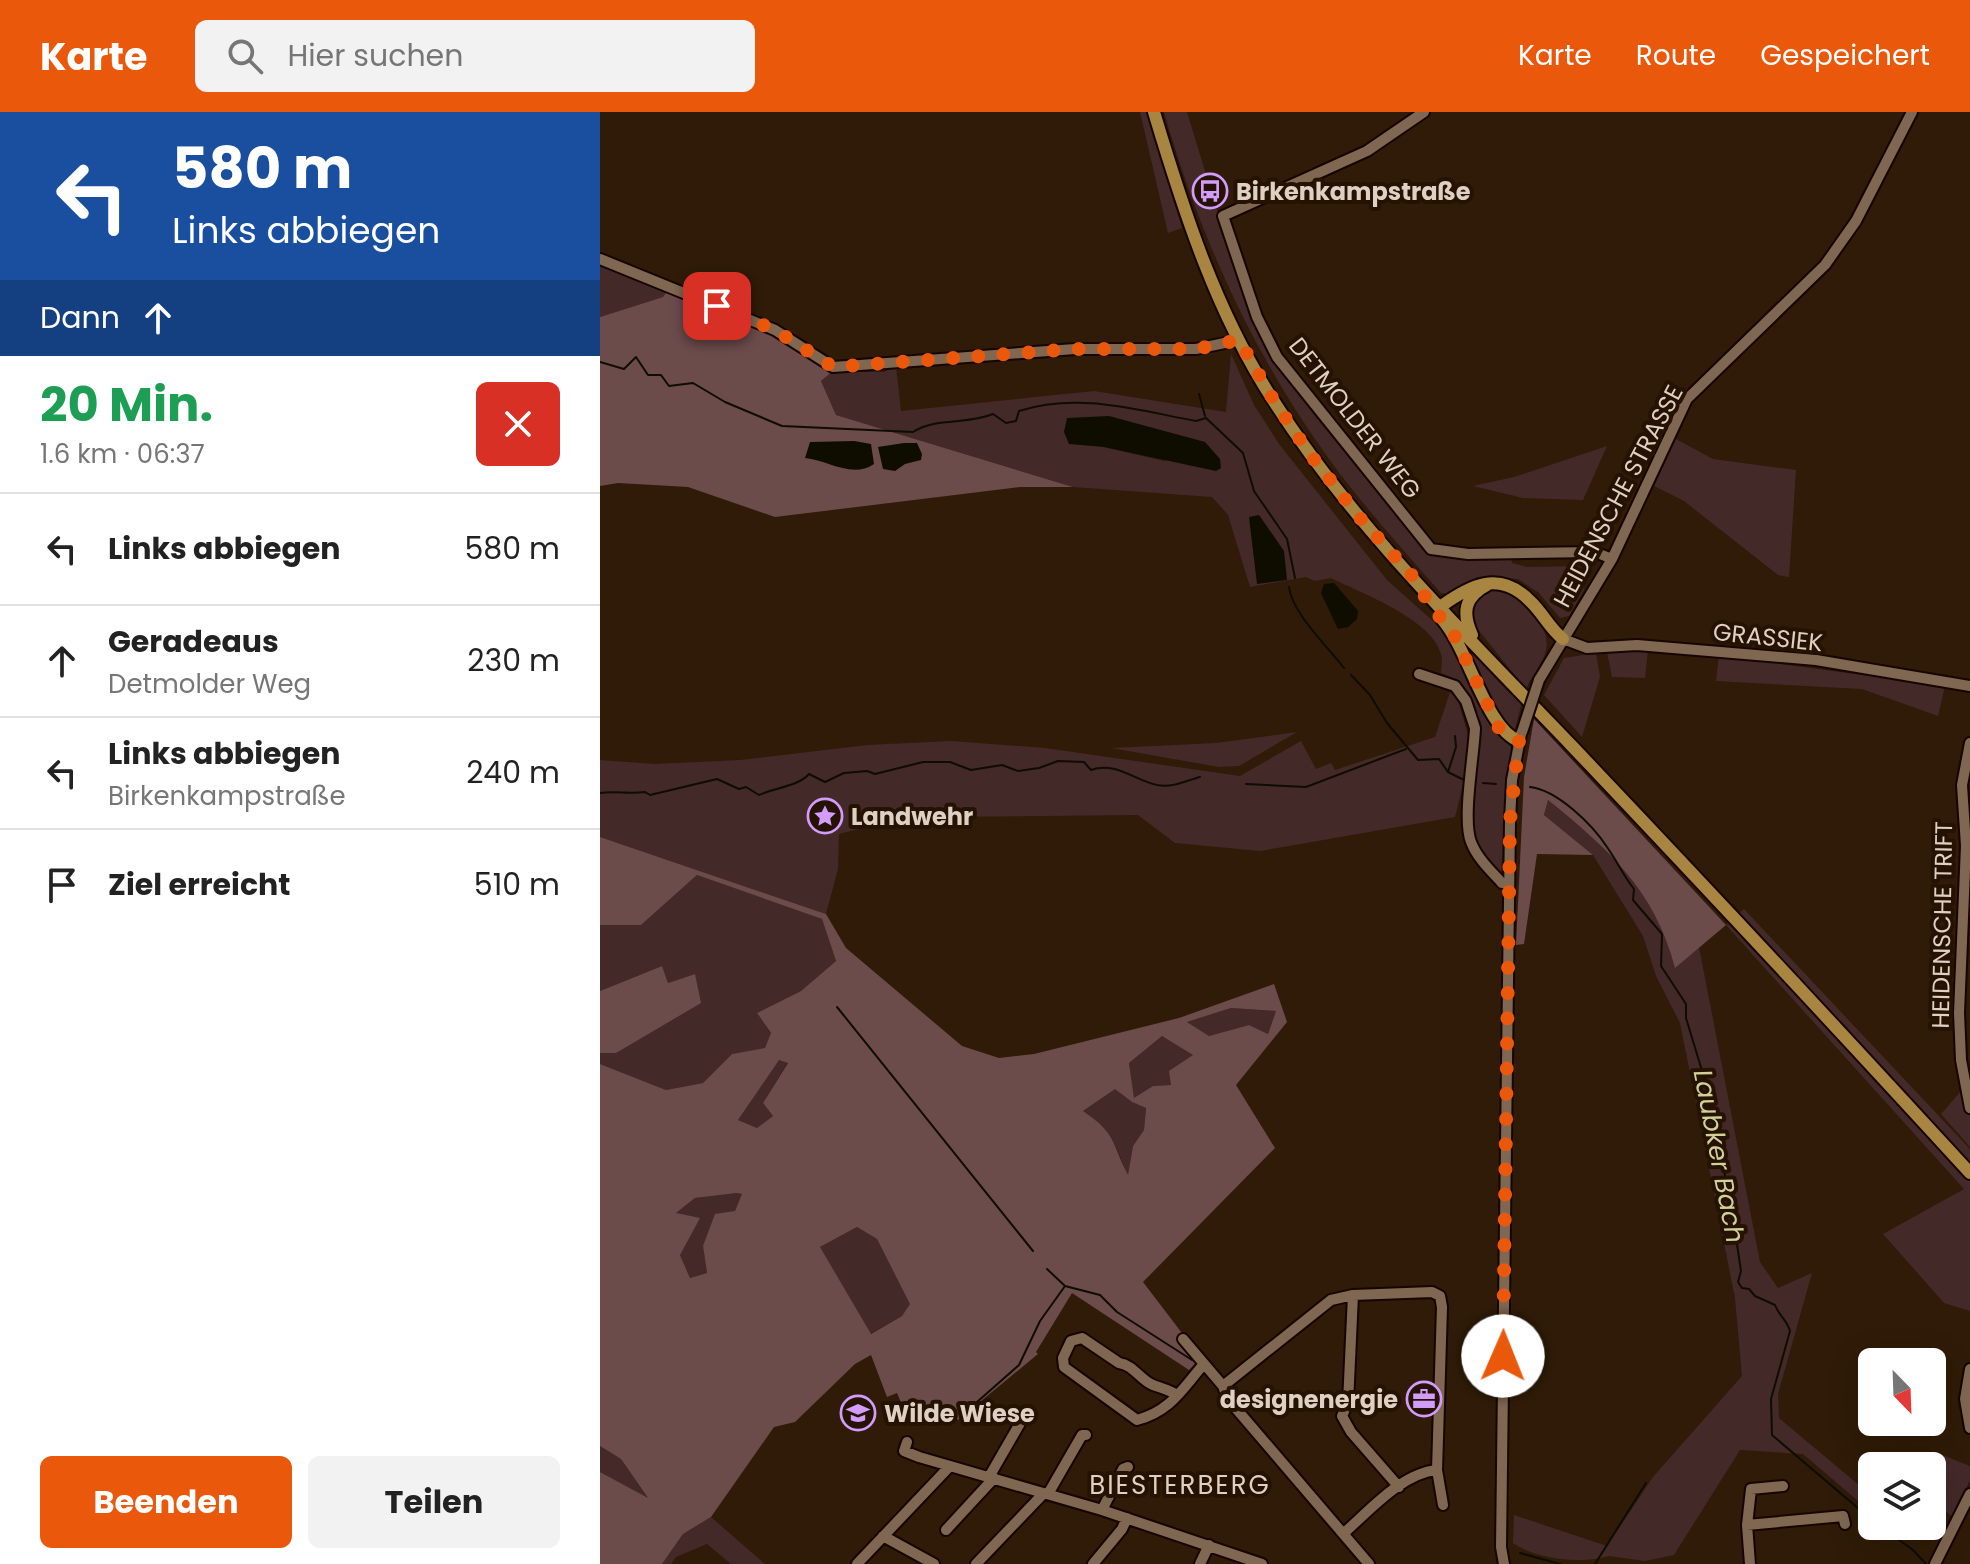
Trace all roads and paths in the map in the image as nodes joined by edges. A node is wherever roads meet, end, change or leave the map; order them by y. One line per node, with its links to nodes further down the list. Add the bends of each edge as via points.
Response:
1 (1154, 112): 5 (main road, DETMOLDER WEG, via 1194,236)
2 (1424, 112): 6 (street, DETMOLDER WEG, via 1367,151 1223,216 1257,317 1277,357 1431,549 1468,554 1595,552)
3 (1912, 112): 6 (street, HEIDENSCHE STRASSE, via 1856,221 1825,265 1687,399)
4 (600, 259): 5 (street, via 775,330 833,367 1075,349 1196,349)
5 (1237, 335): 7 (main road, DETMOLDER WEG, via 1309,453)
6 (1612, 559): 10 (street, HEIDENSCHE STRASSE)
7 (1416, 580): 9 (main road); 14 (main road, via 1466,656 1499,728)
8 (1490, 584): 9 (main road, via 1470,586); 10 (main road, via 1523,595); 11 (main road, via 1466,605 1466,622)
9 (1440, 607): 11 (main road)
10 (1563, 639): 13 (street, GRASSIEK, via 1582,647 1637,645 1816,660); 14 (street, HEIDENSCHE STRASSE, bridge, via 1539,680)
11 (1478, 647): 18 (main road)
12 (1419, 674): 16 (street, via 1455,686 1472,714 1471,842 1502,883)
13 (1970, 686)
14 (1520, 737): 16 (street, via 1510,801)
15 (1970, 743): 17 (street, HEIDENSCHE TRIFT, via 1962,785 1966,846 1959,1013)
16 (1509, 883): 55 (street)
17 (1970, 1108)
18 (1970, 1173)
19 (1353, 1295): 23 (street, via 1331,1300); 31 (street, via 1440,1296); 34 (street, via 1348,1403 1342,1416)
20 (1183, 1339): 21 (street)
21 (1204, 1364): 23 (street); 24 (street)
22 (1970, 1369): 26 (street, via 1965,1399)
23 (1223, 1386): 45 (street, via 1227,1398)
24 (1177, 1395): 24 (street, via 1161,1412 1135,1419 1064,1367 1063,1358 1071,1341 1082,1338 1154,1386)
25 (1025, 1419): 32 (street)
26 (1970, 1428)
27 (1086, 1435): 35 (street)
28 (907, 1442): 29 (street, via 904,1451)
29 (950, 1466): 32 (street); 46 (street)
30 (1128, 1467): 38 (street)
31 (1437, 1470): 34 (street); 37 (street)
32 (991, 1478): 35 (street); 44 (street)
33 (1783, 1486): 43 (street, via 1751,1489)
34 (1399, 1487): 45 (street)
35 (1046, 1494): 38 (street); 50 (street)
36 (1970, 1496): 42 (street)
37 (1443, 1505)
38 (1102, 1510): 41 (street)
39 (1970, 1511): 42 (street)
40 (1843, 1516): 43 (street)
41 (1127, 1518): 47 (street); 51 (street)
42 (1957, 1519): 57 (street)
43 (1747, 1525): 56 (street)
44 (946, 1530)
45 (1344, 1533): 54 (street)
46 (883, 1536): 48 (street); 49 (street)
47 (1209, 1545): 52 (street); 53 (street)
48 (857, 1564)
49 (934, 1564)
50 (976, 1564)
51 (1093, 1564)
52 (1200, 1564)
53 (1262, 1564)
54 (1369, 1564)
55 (1501, 1564)
56 (1750, 1564)
57 (1935, 1564)

